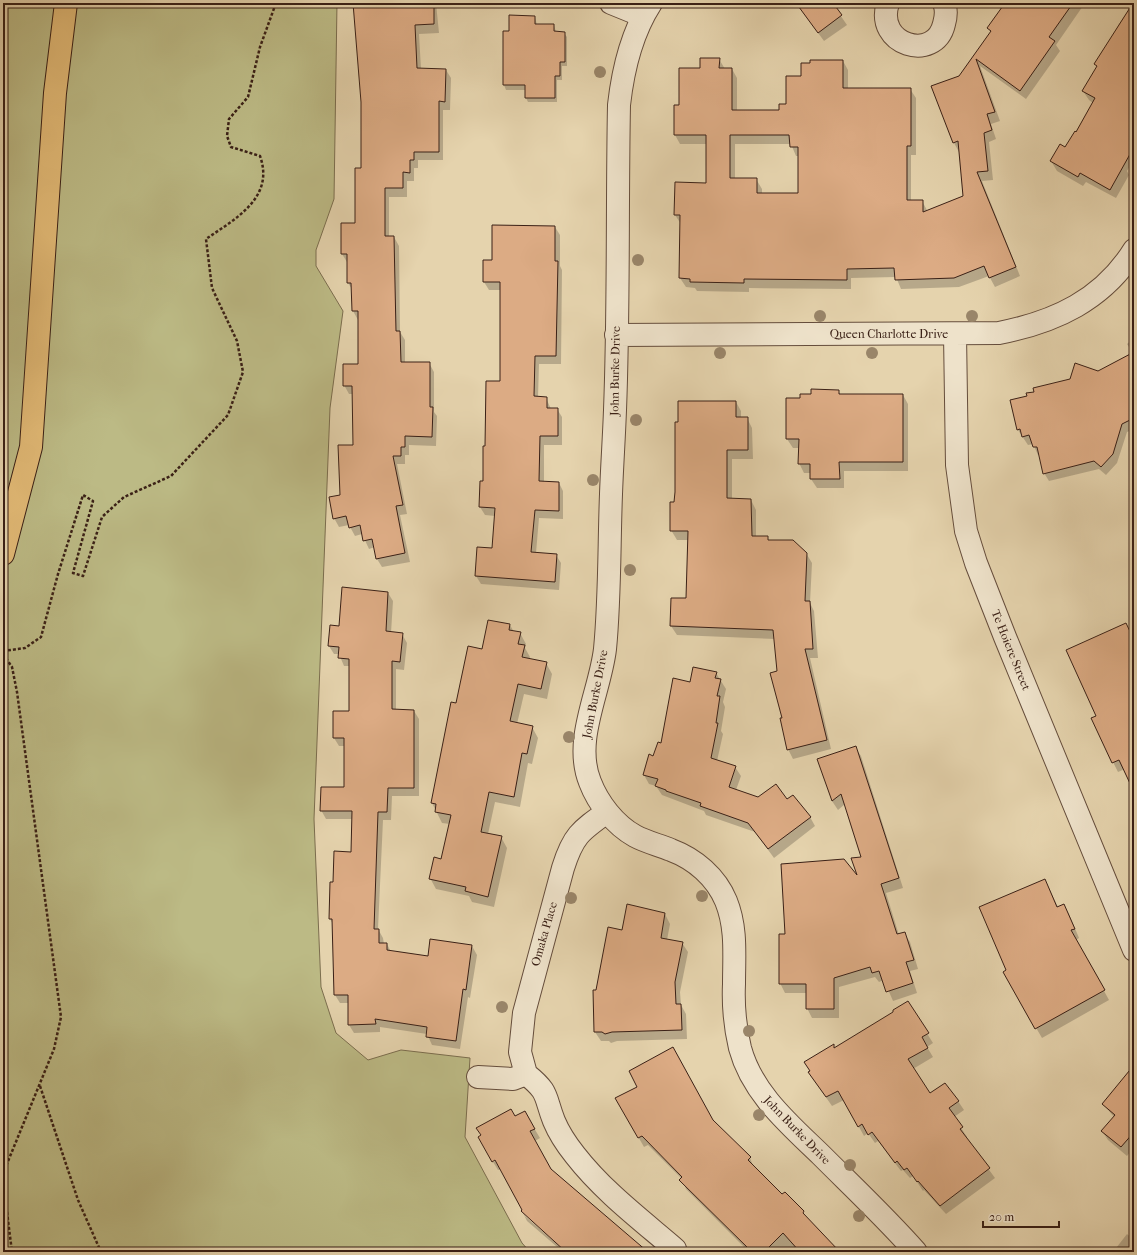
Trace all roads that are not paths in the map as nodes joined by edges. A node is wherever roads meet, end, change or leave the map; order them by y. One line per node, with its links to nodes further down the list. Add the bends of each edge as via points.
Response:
1 (66, 3): 9 (main road, via 55,93 31,448)
2 (612, 3): 5 (street)
3 (888, 3): 4 (street, via 885,12 887,27 892,36 918,46 929,44 939,36 946,16)
4 (944, 3)
5 (647, 9): 8 (street, John Burke Drive, via 629,52 618,105)
6 (1134, 250): 7 (street, Queen Charlotte Drive, via 1110,280 1082,303 1056,318 1026,328 999,333)
7 (955, 334): 8 (street, Queen Charlotte Drive); 11 (street, Te Hoiere Street, via 957,465 966,531 1005,637)
8 (616, 335): 10 (street, John Burke Drive, via 605,646 585,748 585,765 589,781)
9 (3, 554)
10 (607, 812): 12 (street, Omaka Place, via 577,835 563,868 524,1013 520,1052); 15 (street, John Burke Drive, via 634,835 686,856 712,877 726,902 732,920 734,1010 736,1032 745,1066 757,1087 779,1114)
11 (1134, 950)
12 (526, 1074): 13 (street, via 513,1079); 14 (street, via 540,1085 548,1098 554,1121 576,1156 604,1188)
13 (478, 1077)
14 (675, 1249)
15 (916, 1252)

